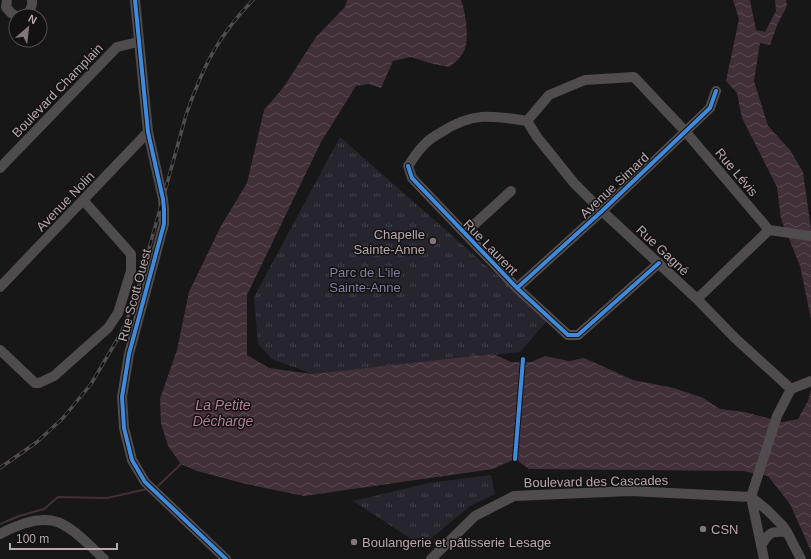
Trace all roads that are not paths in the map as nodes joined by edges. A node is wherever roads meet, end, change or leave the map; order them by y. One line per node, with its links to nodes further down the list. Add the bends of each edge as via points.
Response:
1 (7, 0): 3 (street)
2 (135, 0): 4 (street, Rue Scott Ouest)
3 (8, 9)
4 (138, 42): 7 (street, Rue Scott Ouest); 9 (street, Boulevard Champlain, via 117,46)
5 (716, 91): 8 (street, Avenue Simard, via 710,108)
6 (527, 121): 8 (street, Rue Lévis, via 549,95 585,80 634,77); 12 (street, Rue Gagné, via 574,183); 14 (street, Rue Laurent, via 481,116 467,119 424,144 408,166 412,178)
7 (148, 132): 11 (street, Avenue Nolin); 28 (street, Rue Scott Ouest, via 163,198 164,224 129,354 122,397 124,428 132,460 145,482)
8 (685, 132): 12 (street, Avenue Simard); 13 (street, Rue Lévis)
9 (0, 168)
10 (511, 191): 14 (street)
11 (84, 201): 17 (street, Avenue Nolin); 20 (street, via 131,254 131,271 118,313 108,328 54,376 39,383 35,383)
12 (602, 211): 16 (street, Rue Gagné); 18 (street, Avenue Simard)
13 (774, 231): 15 (street); 19 (street)
14 (465, 233): 18 (street, Rue Laurent)
15 (811, 236)
16 (659, 262): 18 (street, Rue Laurent, via 578,335 568,335); 19 (street, Rue Gagné)
17 (0, 287)
18 (517, 288)
19 (697, 299): 22 (street, Rue Gagné)
20 (0, 350)
21 (811, 382): 22 (street)
22 (791, 389): 23 (street, via 777,416)
23 (752, 492): 24 (street); 26 (street); 29 (street, Boulevard des Cascades, via 630,491 514,496 475,516)
24 (787, 532): 26 (street, via 774,531 768,534); 31 (street)
25 (0, 534): 27 (street, via 31,522 44,520 61,523)
26 (761, 546): 30 (street)
27 (104, 559)
28 (226, 559)
29 (431, 559)
30 (764, 559)
31 (801, 559)

